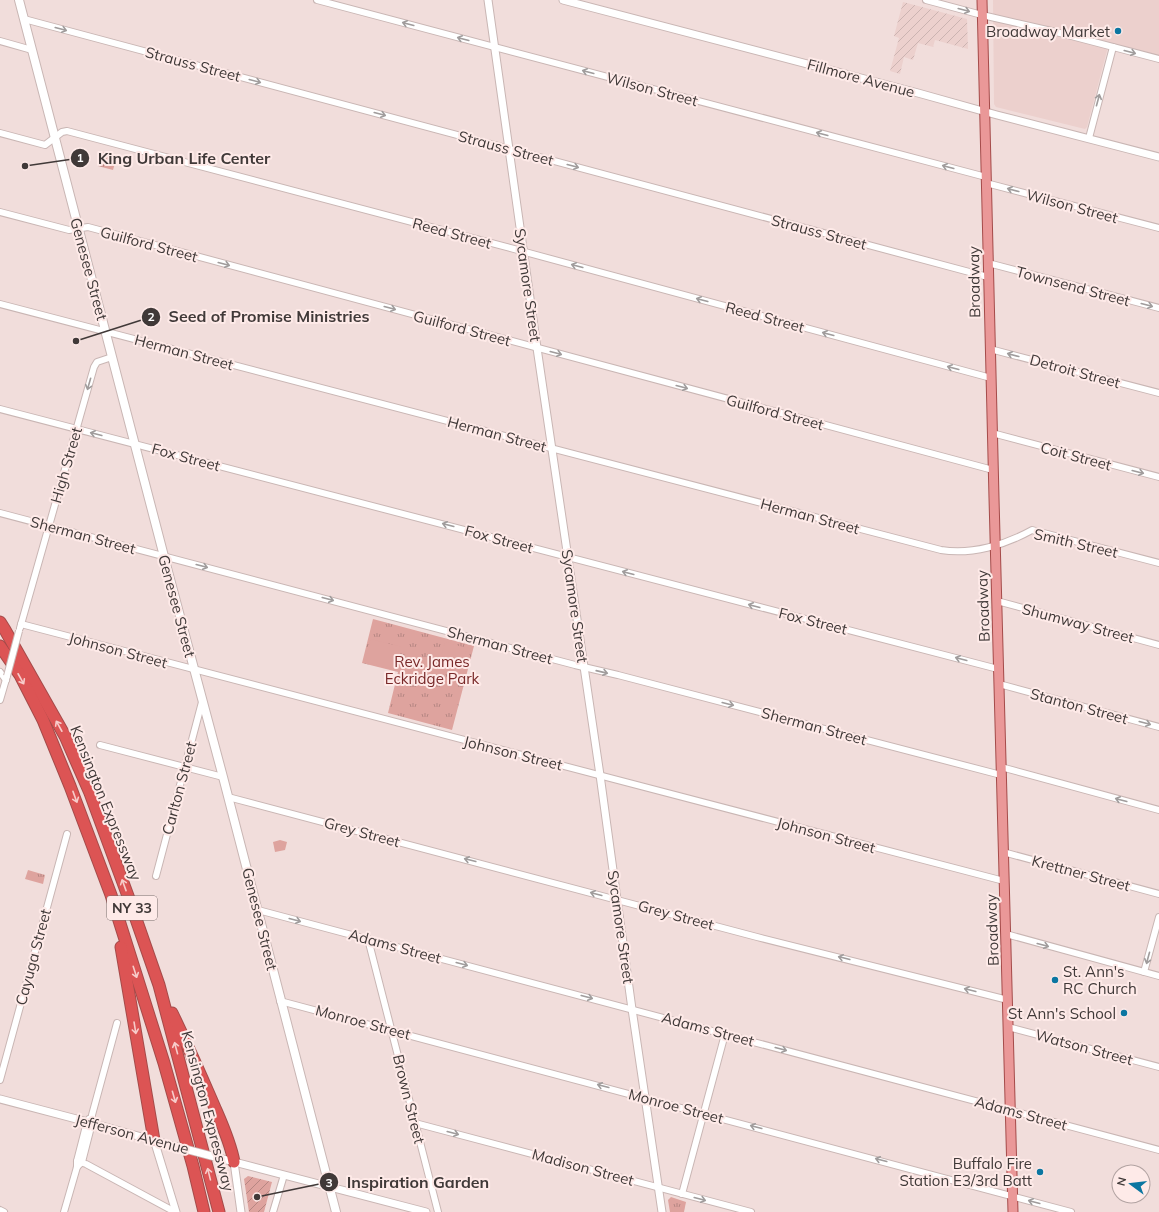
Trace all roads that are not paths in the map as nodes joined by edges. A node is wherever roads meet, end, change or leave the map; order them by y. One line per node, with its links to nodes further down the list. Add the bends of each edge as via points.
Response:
1 (19, 0): 8 (main road, Genesee Street)
2 (317, 0): 10 (street, Wilson Street, one-way to 2)
3 (488, 0): 10 (street, Sycamore Street)
4 (563, 0): 14 (street, Fillmore Avenue)
5 (926, 0): 7 (street, one-way to 7)
6 (982, 0): 7 (main road, Broadway)
7 (982, 15): 11 (street); 14 (main road, Broadway)
8 (24, 19): 12 (main road, Genesee Street); 18 (street, Strauss Street, one-way to 18)
9 (0, 41): 12 (street)
10 (494, 47): 18 (street, Sycamore Street); 20 (street, Wilson Street, one-way to 10)
11 (1113, 47): 13 (street, one-way to 13); 17 (street, one-way to 11)
12 (32, 50): 16 (main road, Genesee Street)
13 (1159, 60)
14 (985, 112): 17 (street, Fillmore Avenue); 20 (main road, Broadway)
15 (0, 133): 16 (street, Reed Street, via 45,145)
16 (54, 138): 23 (main road, Genesee Street); 24 (street, Reed Street, via 62,132 67,132)
17 (1088, 138): 19 (street, Fillmore Avenue)
18 (509, 149): 24 (street, Sycamore Street); 26 (street, Strauss Street, one-way to 26)
19 (1159, 157)
20 (986, 180): 22 (street, Wilson Street, one-way to 20); 25 (main road, Broadway)
21 (0, 212): 23 (street, Guilford Street, via 69,230)
22 (1159, 228)
23 (78, 229): 29 (main road, Genesee Street); 30 (street, Guilford Street, one-way to 30, via 88,227)
24 (524, 252): 30 (street, Sycamore Street); 33 (street, Reed Street, one-way to 24)
25 (988, 263): 26 (main road, Broadway); 28 (street, Townsend Street, one-way to 28)
26 (988, 277): 31 (main road, Broadway)
27 (0, 304): 29 (street, Herman Street)
28 (1159, 308)
29 (105, 332): 32 (main road, Genesee Street); 39 (street, Herman Street)
30 (537, 348): 39 (street, Sycamore Street); 40 (street, Guilford Street, one-way to 40)
31 (990, 349): 33 (main road, Broadway); 34 (street, Detroit Street, one-way to 31)
32 (112, 357): 36 (street, High Street, one-way to 36, via 95,364); 38 (main road, Genesee Street)
33 (991, 378): 37 (main road, Broadway)
34 (1159, 393)
35 (0, 409): 36 (street, Fox Street)
36 (76, 429): 38 (street, Fox Street, one-way to 36); 43 (street, High Street)
37 (992, 433): 40 (main road, Broadway); 41 (street, Coit Street, one-way to 41)
38 (134, 444): 45 (main road, Genesee Street); 46 (street, Fox Street, one-way to 38)
39 (552, 448): 44 (street, Herman Street, via 941,550 961,551); 46 (street, Sycamore Street)
40 (993, 470): 44 (main road, Broadway)
41 (1159, 477)
42 (0, 514): 43 (street, Sherman Street)
43 (49, 526): 45 (street, Sherman Street); 50 (street, High Street)
44 (995, 545): 47 (street, Smith Street, via 1032,530); 48 (main road, Broadway)
45 (164, 557): 53 (street, Sherman Street, one-way to 53); 55 (main road, Genesee Street)
46 (568, 557): 53 (street, Sycamore Street); 54 (street, Fox Street, one-way to 46)
47 (1159, 563)
48 (997, 601): 51 (street, Shumway Street); 54 (main road, Broadway)
49 (0, 622): 82 (highway, Kensington Expressway / NY 33, one-way to 49, via 90,793 65,736)
50 (21, 624): 55 (street, Johnson Street); 57 (street, High Street, bridge)
51 (1159, 645)
52 (0, 646): 74 (highway, Kensington Expressway / NY 33, one-way to 74, via 20,675 43,720)
53 (584, 668): 64 (street, Sherman Street, one-way to 64); 65 (street, Sycamore Street)
54 (998, 669): 58 (main road, Broadway)
55 (194, 670): 60 (main road, Genesee Street); 65 (street, Johnson Street)
56 (0, 672): 57 (street)
57 (6, 678): 59 (street, High Street)
58 (999, 684): 61 (street, Stanton Street, one-way to 61); 64 (main road, Broadway)
59 (0, 700)
60 (202, 700): 63 (street, Carlton Street); 66 (main road, Genesee Street)
61 (1159, 727)
62 (100, 745): 63 (street)
63 (185, 767): 66 (street); 71 (street, Carlton Street)
64 (1001, 771): 68 (street, Sherman Street, one-way to 64); 70 (main road, Broadway)
65 (600, 775): 72 (street, Johnson Street); 75 (street, Sycamore Street)
66 (223, 777): 67 (main road, Genesee Street)
67 (228, 797): 75 (street, Grey Street, one-way to 67); 76 (main road, Genesee Street)
68 (1159, 810)
69 (67, 834): 91 (street, Cayuga Street)
70 (1004, 852): 72 (main road, Broadway); 73 (street, Krettner Street)
71 (156, 876)
72 (1004, 881): 78 (main road, Broadway)
73 (1159, 894)
74 (111, 895): 98 (highway, one-way to 98); 111 (highway, Kensington Expressway / NY 33, one-way to 111, via 164,1063)
75 (617, 899): 83 (street, Grey Street, one-way to 75); 85 (street, Sycamore Street)
76 (258, 910): 79 (street, Adams Street, one-way to 79); 84 (main road, Genesee Street)
77 (1159, 917): 80 (street, one-way to 80)
78 (1006, 934): 80 (street, one-way to 80); 83 (main road, Broadway)
79 (368, 939): 85 (street, Adams Street, one-way to 85); 88 (street, Brown Street)
80 (1144, 972): 81 (street)
81 (1159, 976)
82 (160, 985): 100 (highway, via 225,1131); 112 (highway, Kensington Expressway / NY 33, one-way to 82)
83 (1008, 1000): 87 (main road, Broadway)
84 (280, 1001): 88 (street, Monroe Street); 103 (main road, Genesee Street)
85 (632, 1009): 89 (street, Adams Street); 92 (street, Sycamore Street)
86 (117, 1023): 96 (street)
87 (1008, 1027): 90 (street, Watson Street); 94 (main road, Broadway)
88 (391, 1030): 92 (street, Monroe Street, one-way to 88); 97 (street, Brown Street)
89 (725, 1034): 94 (street, Adams Street, one-way to 94); 95 (street)
90 (1159, 1067)
91 (0, 1080)
92 (645, 1098): 95 (street, Monroe Street); 104 (street, Sycamore Street)
93 (0, 1099): 96 (street, Jefferson Avenue)
94 (1011, 1110): 99 (street, Adams Street); 106 (main road, Broadway)
95 (704, 1113): 105 (street); 106 (street, Monroe Street, one-way to 95)
96 (90, 1120): 98 (street, Jefferson Avenue); 101 (street)
97 (415, 1123): 104 (street, Madison Street, one-way to 104); 117 (street, Brown Street)
98 (154, 1140): 100 (street, Jefferson Avenue, bridge); 110 (street)
99 (1159, 1150)
100 (234, 1162): 102 (street, Jefferson Avenue); 113 (street)
101 (79, 1163): 109 (street); 110 (street)
102 (284, 1175): 103 (street, Jefferson Avenue); 114 (street)
103 (330, 1187): 115 (main road, Genesee Street); 116 (street, Jefferson Avenue)
104 (658, 1188): 105 (street, Madison Street); 118 (street, Sycamore Street)
105 (682, 1194): 119 (street, Madison Street, one-way to 119)
106 (1013, 1197): 120 (main road, Broadway); 121 (street, Monroe Street, one-way to 106)
107 (0, 1210): 108 (street)
108 (4, 1212)
109 (64, 1212)
110 (176, 1212)
111 (204, 1212)
112 (219, 1212)
113 (242, 1212)
114 (273, 1212)
115 (336, 1212)
116 (426, 1212)
117 (438, 1212)
118 (662, 1212)
119 (751, 1212)
120 (1013, 1212)
121 (1072, 1212)

